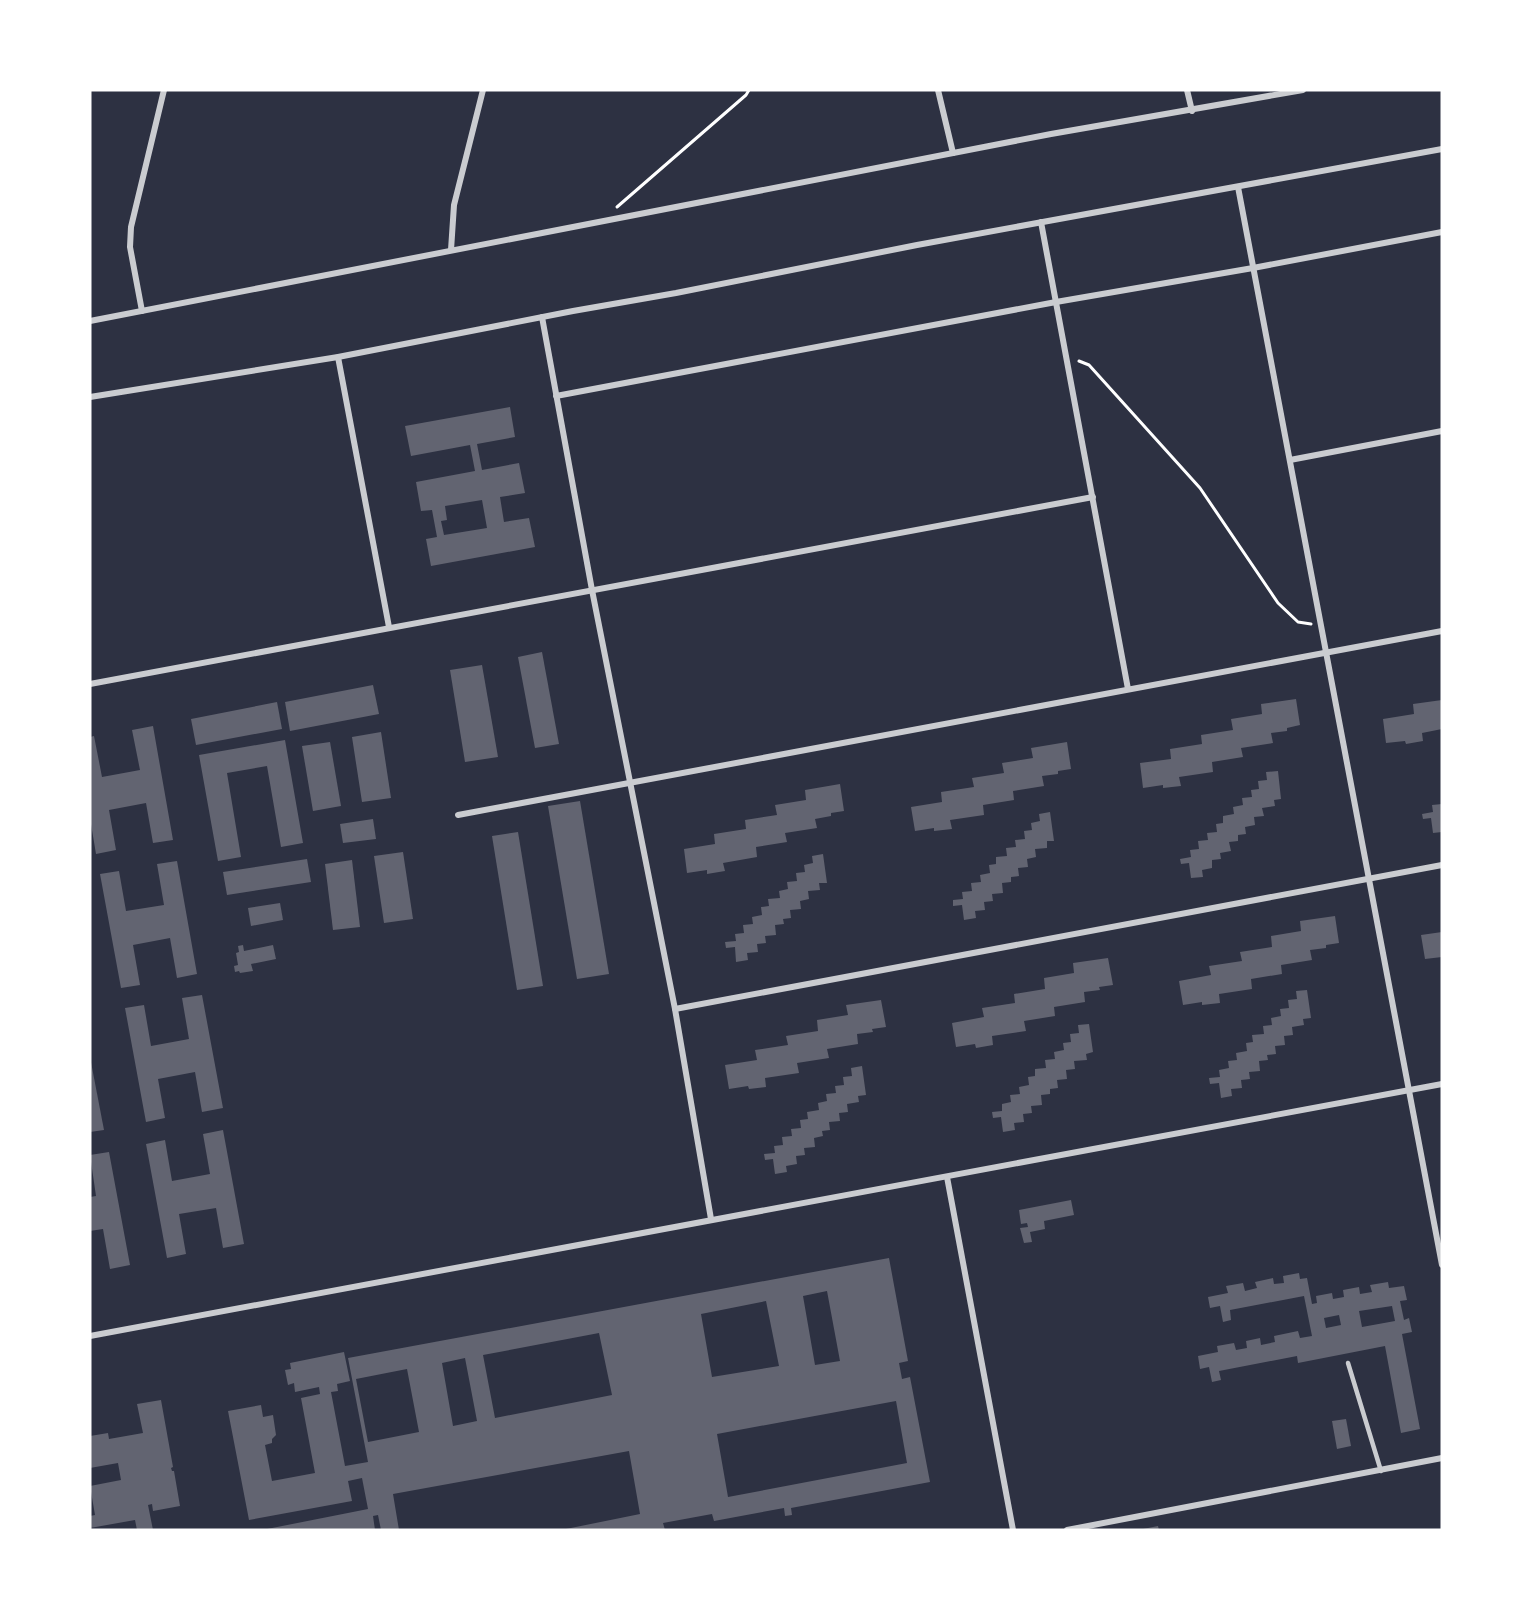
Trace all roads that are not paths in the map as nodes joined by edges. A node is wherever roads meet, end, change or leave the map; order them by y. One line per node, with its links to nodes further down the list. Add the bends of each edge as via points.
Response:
1 (164, 90): 15 (street, via 131,227 130,247)
2 (483, 90): 12 (street, via 454,205)
3 (938, 90): 8 (street)
4 (1187, 90): 6 (street)
5 (1304, 90): 6 (street)
6 (1192, 111): 8 (street)
7 (1442, 149): 9 (street)
8 (953, 153): 12 (street)
9 (1238, 187): 10 (street); 13 (street)
10 (1041, 222): 14 (street); 16 (street)
11 (1442, 232): 13 (street)
12 (451, 250): 15 (street)
13 (1253, 268): 14 (street); 22 (street)
14 (1056, 302): 19 (street); 23 (street)
15 (142, 311): 17 (street)
16 (542, 317): 18 (street); 19 (street)
17 (90, 321)
18 (338, 357): 20 (street); 25 (street)
19 (556, 396): 24 (street)
20 (90, 397)
21 (1442, 431): 22 (street)
22 (1290, 460): 27 (street)
23 (1093, 497): 24 (street); 29 (street)
24 (592, 590): 25 (street); 30 (street)
25 (389, 627): 28 (street)
26 (1442, 632): 27 (street)
27 (1327, 654): 29 (street); 33 (street)
28 (90, 684)
29 (1128, 689): 30 (street)
30 (629, 782): 31 (street); 34 (street)
31 (458, 815)
32 (1442, 865): 33 (street)
33 (1369, 879): 34 (street); 36 (street)
34 (675, 1009): 38 (street)
35 (1442, 1084): 36 (street)
36 (1409, 1090): 37 (street); 39 (street)
37 (947, 1177): 38 (street); 44 (street)
38 (711, 1219): 40 (street)
39 (1442, 1265)
40 (90, 1336)
41 (1348, 1362): 43 (lane)
42 (1442, 1458): 43 (street)
43 (1381, 1471): 45 (street)
44 (1013, 1530)
45 (1067, 1530)

